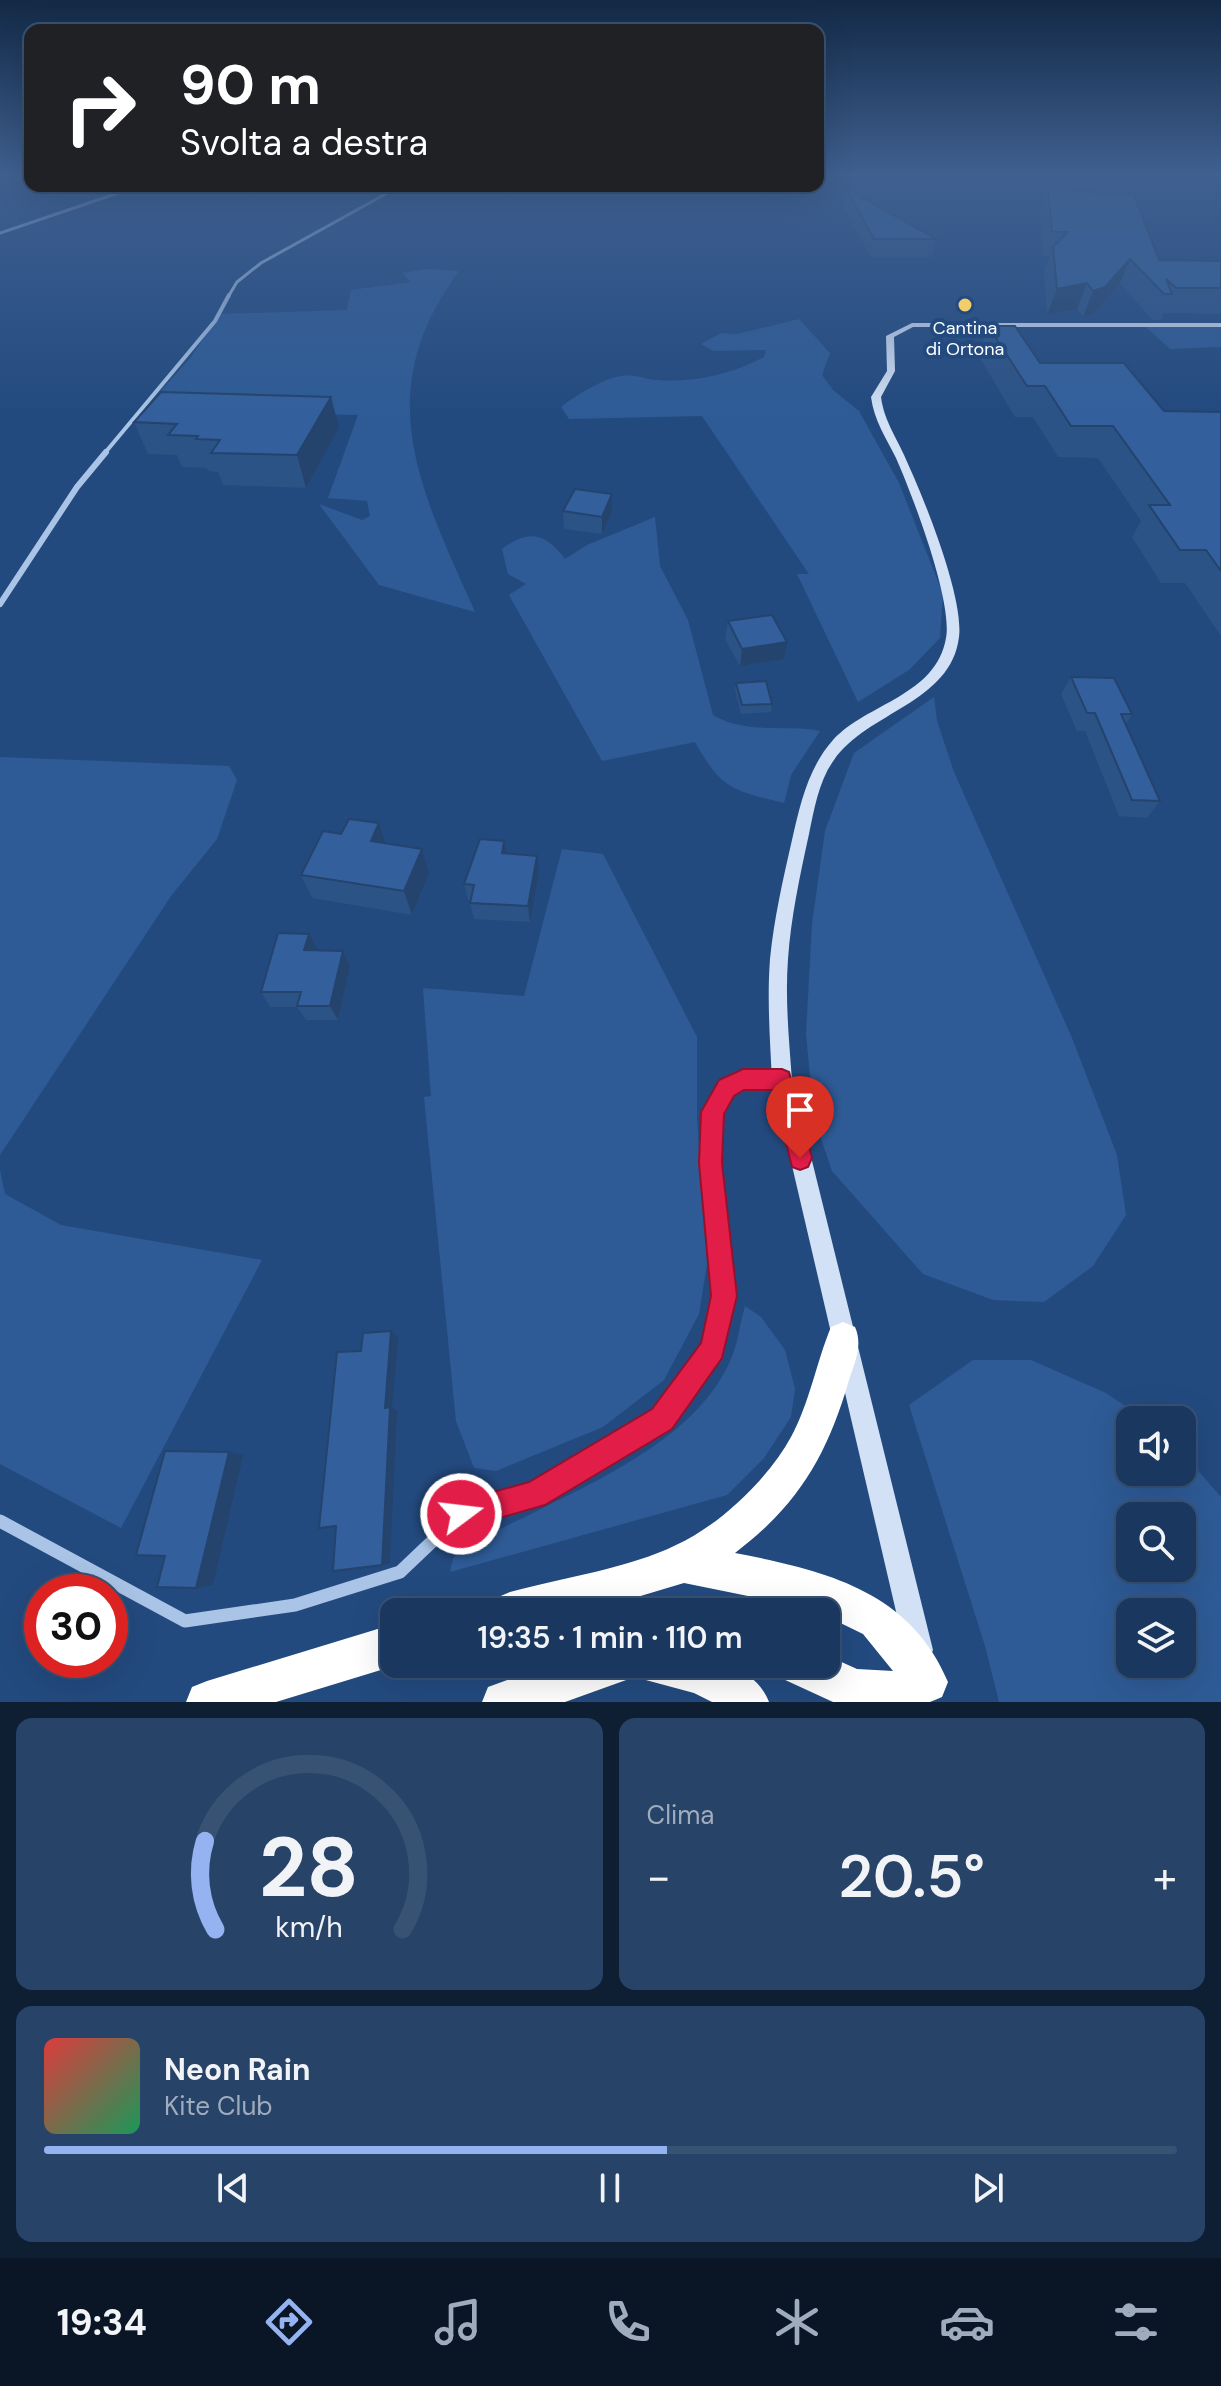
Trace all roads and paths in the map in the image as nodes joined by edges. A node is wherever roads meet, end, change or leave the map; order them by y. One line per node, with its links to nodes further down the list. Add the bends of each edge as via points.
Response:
1 (276, 254): 3 (street, via 237,282 215,321 77,487)
2 (1221, 325): 4 (main road, via 932,323 890,336 891,371 876,406 903,463 947,589 954,625 947,657 928,682 850,735 827,758 809,800 790,885 778,992)
3 (0, 604)
4 (782, 1080): 5 (main road); 6 (street, via 743,1080 727,1088 712,1112 710,1163 724,1296 713,1349 662,1419 535,1495 461,1514 400,1572 295,1605 185,1621)
5 (843, 1339): 7 (highway, via 826,1404 794,1471 734,1530); 13 (main road)
6 (0, 1521)
7 (684, 1563): 8 (highway); 13 (highway, via 844,1601 877,1619)
8 (560, 1598)
9 (380, 1649): 14 (highway)
10 (573, 1678): 15 (highway)
11 (712, 1678): 16 (highway)
12 (829, 1678): 13 (highway, via 855,1690)
13 (929, 1692)
14 (207, 1702)
15 (503, 1702)
16 (748, 1702)

